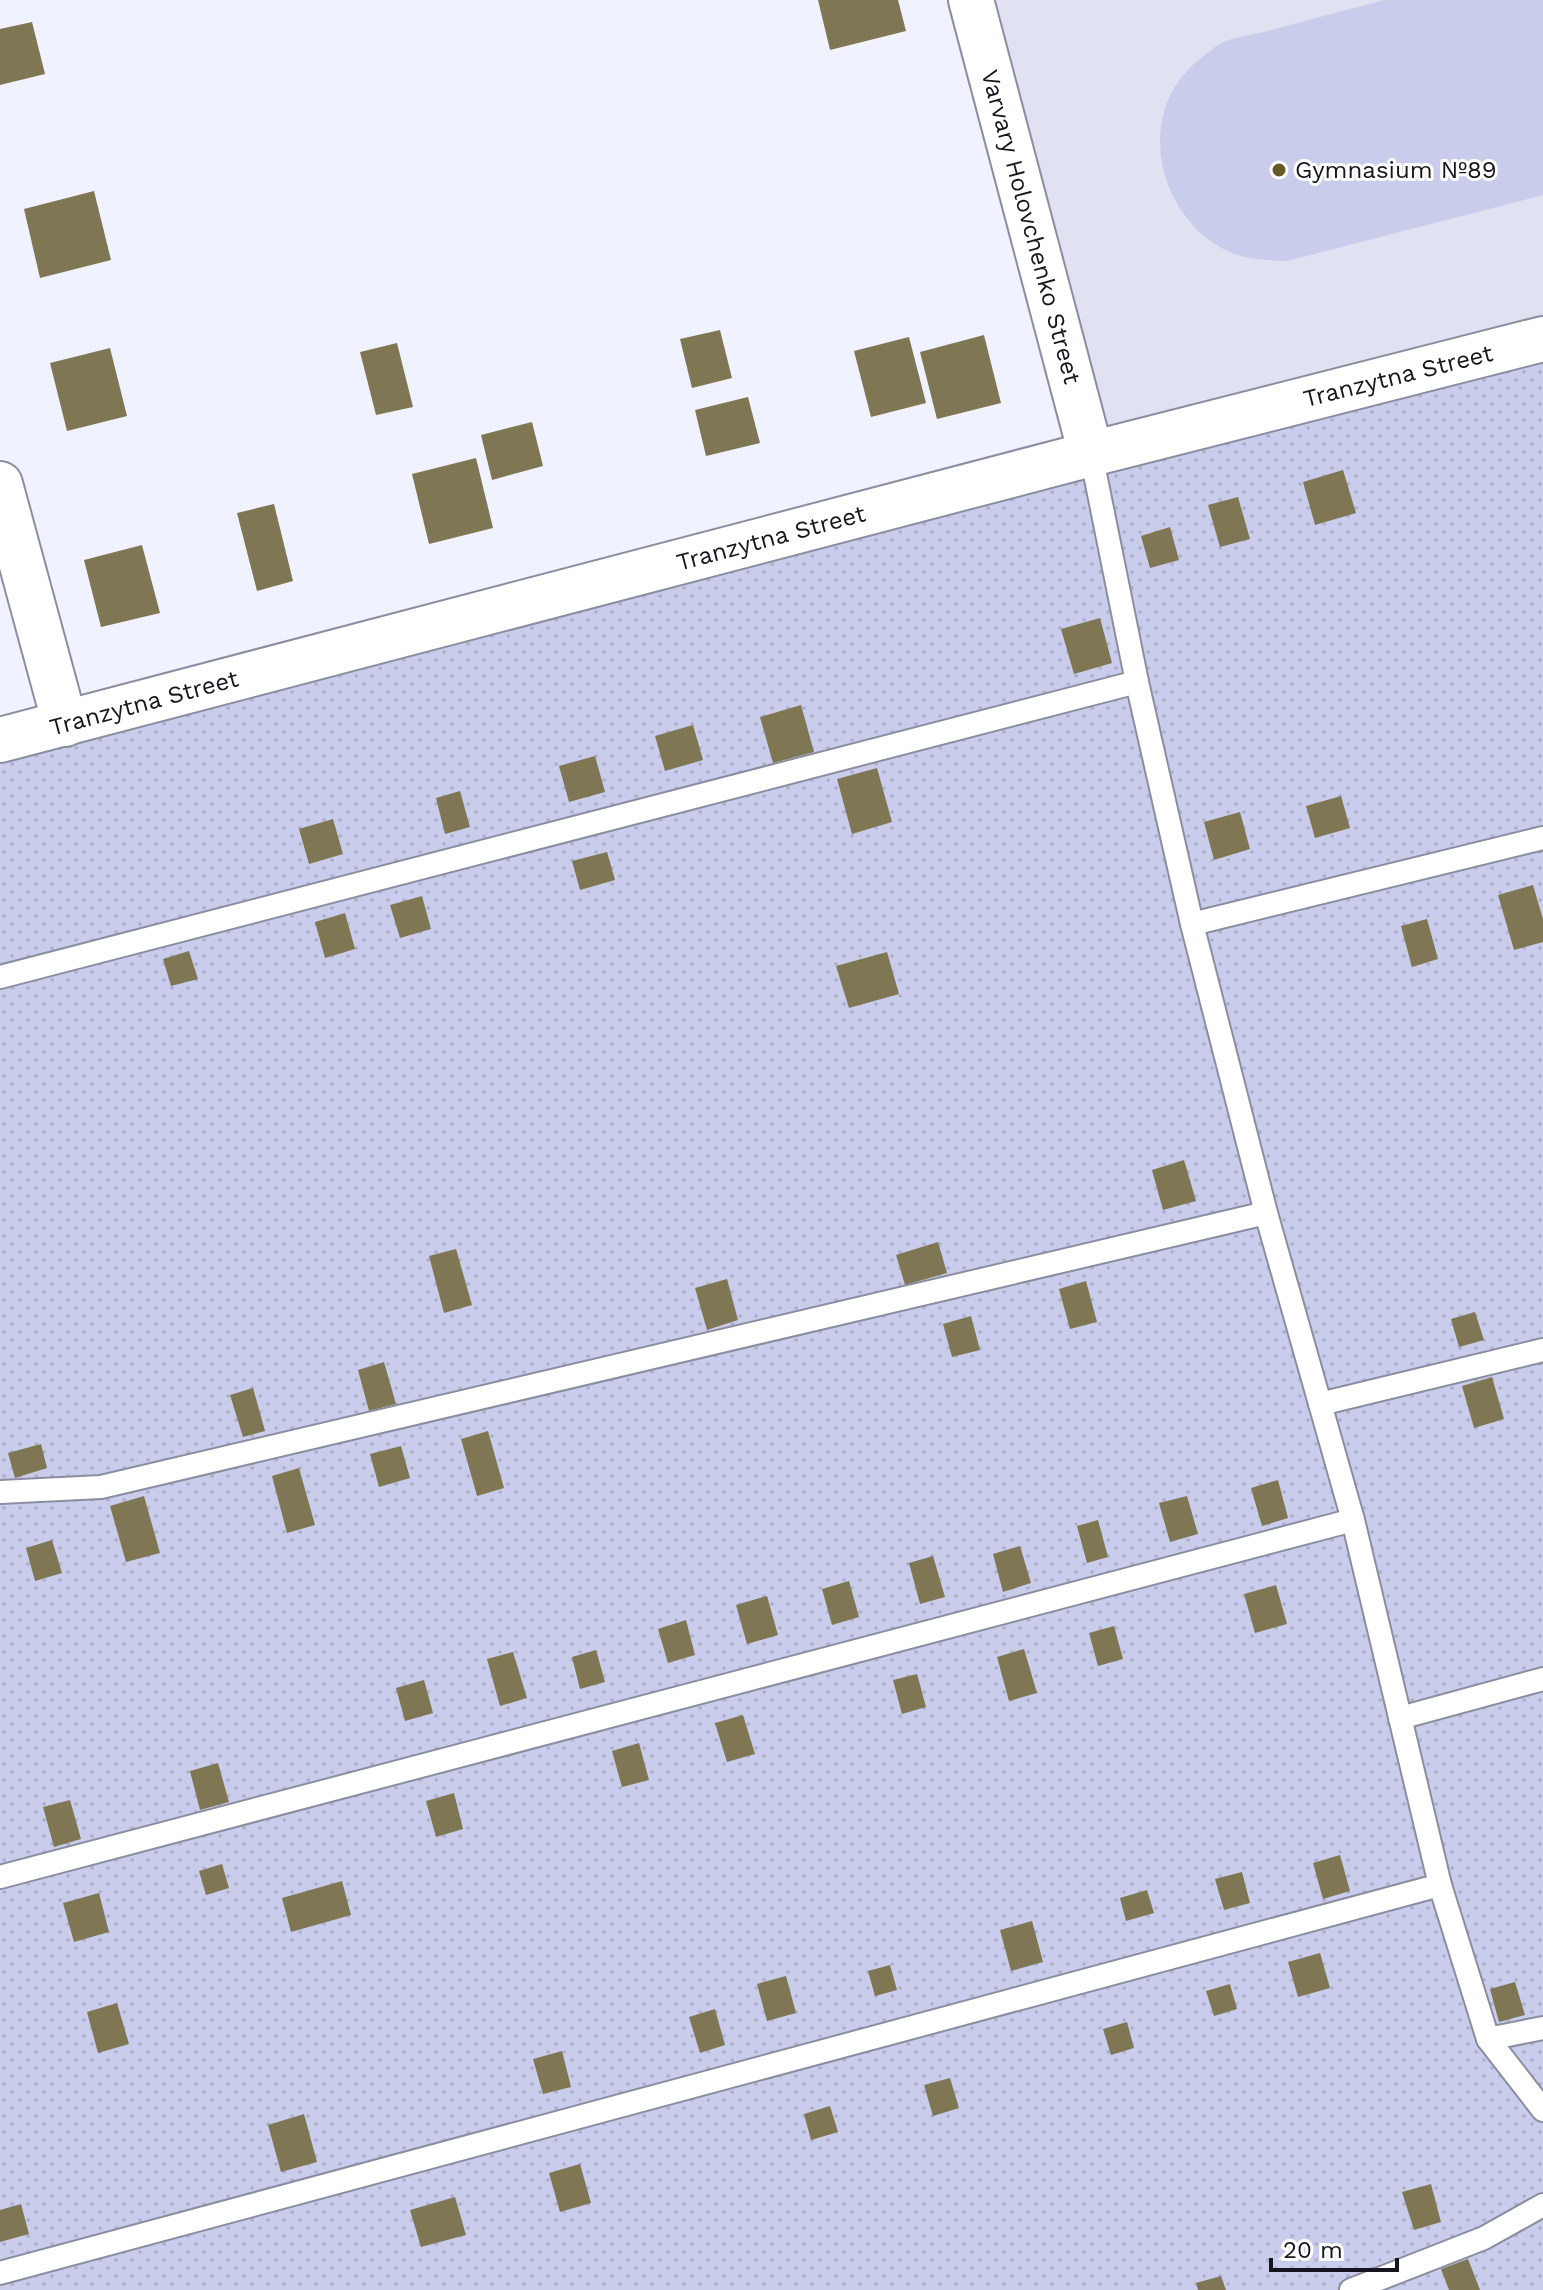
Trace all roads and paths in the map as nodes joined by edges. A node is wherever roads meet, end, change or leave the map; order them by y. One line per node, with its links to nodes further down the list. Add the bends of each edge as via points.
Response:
1 (971, 0): 3 (street, Varvary Holovchenko Street)
2 (1543, 339): 3 (street, Tranzytna Street)
3 (1091, 454): 5 (lane); 6 (street, Tranzytna Street)
4 (0, 484): 6 (street)
5 (1137, 682): 9 (lane); 10 (lane)
6 (65, 724): 7 (street, Tranzytna Street)
7 (0, 740)
8 (1543, 838): 9 (lane)
9 (1192, 924): 11 (lane)
10 (0, 977)
11 (1266, 1213): 13 (lane); 14 (lane, via 101,1487)
12 (1543, 1350): 13 (lane)
13 (1320, 1404): 15 (lane)
14 (0, 1492)
15 (1353, 1520): 17 (lane); 18 (lane)
16 (1543, 1679): 17 (lane)
17 (1400, 1718): 19 (lane)
18 (0, 1877)
19 (1440, 1885): 21 (lane); 24 (lane)
20 (1543, 2028): 21 (lane)
21 (1488, 2039): 22 (lane)
22 (1543, 2110)
23 (1543, 2205): 25 (lane, via 1484,2238)
24 (0, 2273)
25 (1351, 2290)

